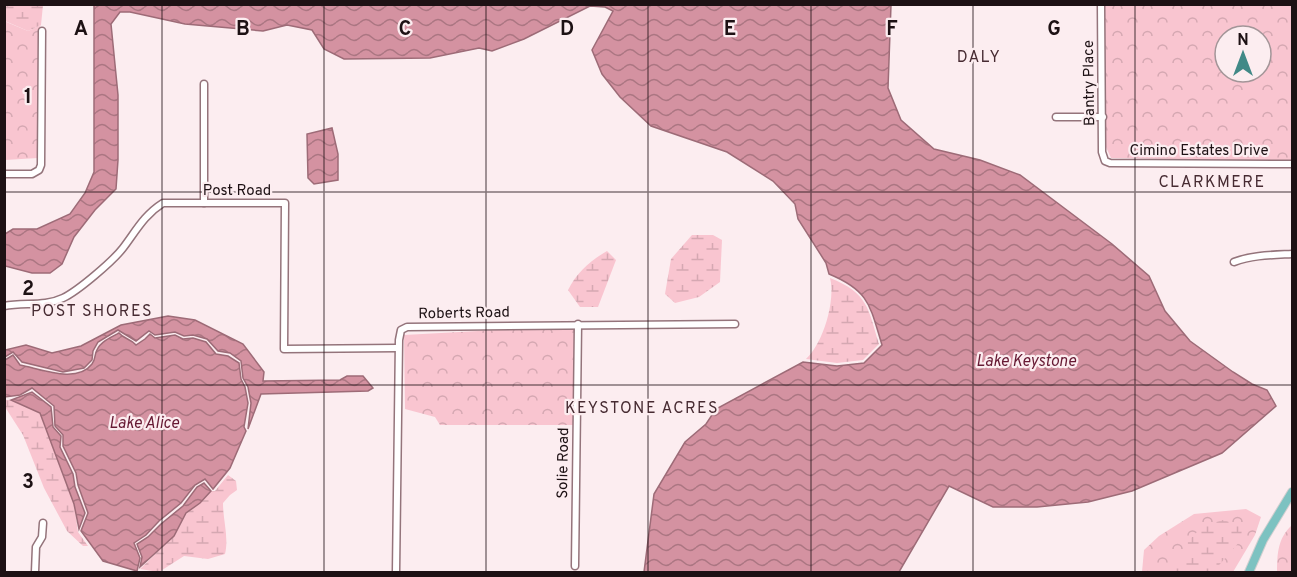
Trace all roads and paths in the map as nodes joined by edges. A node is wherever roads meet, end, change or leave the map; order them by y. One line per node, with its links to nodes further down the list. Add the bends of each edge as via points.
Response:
1 (1101, 4): 5 (street, Bantry Place)
2 (42, 31): 8 (street, via 41,165 32,174)
3 (204, 84): 9 (street)
4 (1056, 117): 5 (street)
5 (1103, 117): 6 (street, Bantry Place)
6 (1105, 161): 7 (street, Cimino Estates Drive)
7 (1293, 164)
8 (4, 174)
9 (204, 204): 12 (street, Post Road, via 163,203 151,210 109,263 64,298 43,305); 15 (street, Post Road, via 285,203 284,349)
10 (1293, 254): 11 (street)
11 (1234, 262)
12 (4, 306)
13 (578, 324): 14 (street, Roberts Road); 15 (street, Roberts Road, via 407,327 399,334); 18 (street, Solie Road)
14 (735, 324)
15 (398, 348): 20 (street)
16 (1293, 492): 21 (main road, via 1263,540)
17 (43, 523): 19 (street)
18 (575, 566)
19 (34, 573)
20 (396, 573)
21 (1249, 573)

